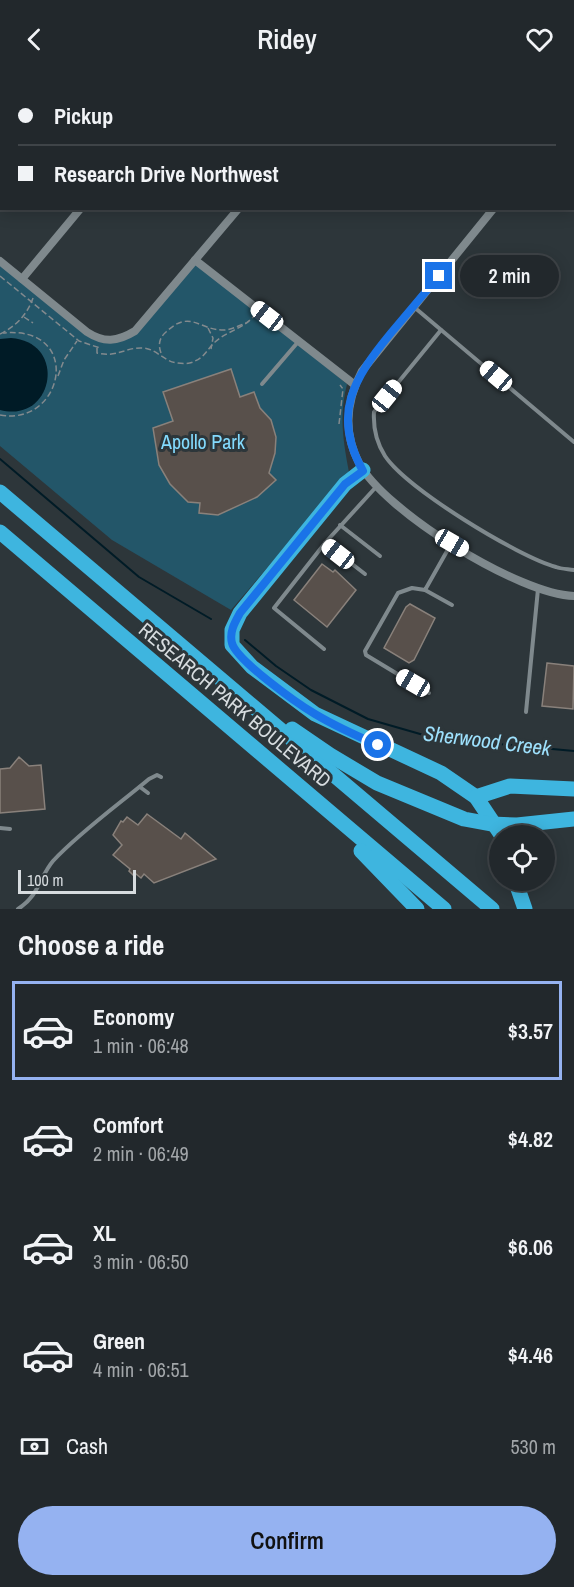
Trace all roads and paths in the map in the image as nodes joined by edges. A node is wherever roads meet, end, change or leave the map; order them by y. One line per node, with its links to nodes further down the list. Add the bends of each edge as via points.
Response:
1 (79, 210): 7 (street)
2 (236, 210): 4 (street)
3 (492, 210): 10 (street)
4 (195, 260): 8 (street, via 135,331 110,341 87,332); 19 (street)
5 (0, 261): 7 (street)
6 (0, 276): 9 (path)
7 (22, 279): 8 (street)
8 (35, 290): 9 (path)
9 (32, 302): 12 (path); 18 (path)
10 (414, 306): 16 (lane); 29 (street)
11 (255, 314): 13 (path)
12 (23, 317): 14 (path); 17 (path)
13 (249, 321): 15 (path, via 226,330); 22 (path)
14 (33, 323)
15 (206, 326): 22 (path, via 212,333); 25 (path, via 189,321 174,326 159,341)
16 (441, 330): 32 (lane); 41 (lane, via 374,412 377,442 402,474 458,516 528,554 556,567)
17 (1, 333): 26 (path, via 30,334 45,345 55,359)
18 (77, 340): 21 (path); 26 (path)
19 (299, 341): 28 (lane); 29 (street)
20 (121, 345): 23 (path)
21 (97, 347): 24 (path, via 98,352); 24 (path, via 107,348)
22 (211, 348): 25 (path, via 190,363 174,363)
23 (124, 352): 24 (path); 25 (path, via 150,349)
24 (106, 355)
25 (162, 356)
26 (57, 380): 30 (path, via 34,409 17,416)
27 (339, 381): 31 (path, via 343,389)
28 (262, 384)
29 (355, 385): 33 (street, via 348,422 354,452)
30 (0, 415)
31 (339, 424)
32 (574, 442)
33 (363, 471): 34 (street); 56 (highway, via 345,484 240,613 232,630 232,645 252,668 315,714 441,773)
34 (376, 486): 36 (lane); 39 (street)
35 (0, 492): 48 (highway, RESEARCH PARK BOULEVARD)
36 (340, 525): 38 (lane); 40 (lane)
37 (0, 532): 54 (highway, RESEARCH PARK BOULEVARD)
38 (325, 543): 42 (lane); 47 (lane, via 274,608)
39 (452, 543): 43 (street); 44 (lane)
40 (380, 556)
41 (574, 570)
42 (364, 574)
43 (538, 589): 45 (street); 50 (lane)
44 (425, 590): 46 (lane); 49 (lane, via 412,588 398,593 365,651)
45 (574, 596)
46 (452, 605)
47 (324, 649)
48 (225, 682): 57 (highway, via 339,761 438,810 491,824); 65 (highway, RESEARCH PARK BOULEVARD)
49 (429, 693)
50 (526, 712)
51 (161, 777): 52 (lane, via 157,775)
52 (140, 787): 55 (lane); 62 (lane, via 51,863 36,891)
53 (574, 789): 56 (highway, via 510,786)
54 (303, 790): 63 (highway); 64 (highway, RESEARCH PARK BOULEVARD)
55 (148, 793)
56 (476, 797): 58 (highway)
57 (574, 819)
58 (495, 825)
59 (0, 828): 60 (lane)
60 (10, 829)
61 (519, 891): 66 (highway)
62 (18, 909)
63 (417, 909)
64 (444, 909)
65 (492, 909)
66 (525, 909)

